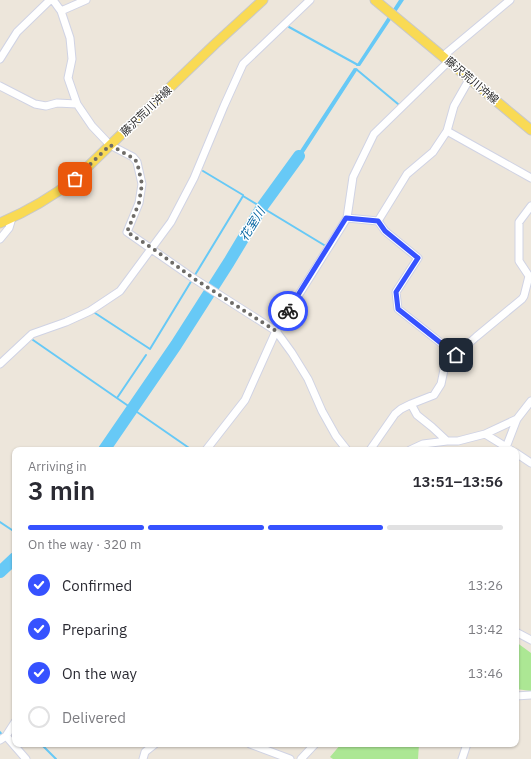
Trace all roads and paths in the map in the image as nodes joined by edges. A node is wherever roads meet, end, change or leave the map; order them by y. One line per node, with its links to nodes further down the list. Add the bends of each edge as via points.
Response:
1 (50, 0): 10 (street, via 17,32)
2 (53, 0): 8 (street)
3 (86, 0): 8 (street)
4 (263, 0): 16 (main road, 藤沢荒川沖線, via 224,34)
5 (310, 0): 24 (street, via 243,64 194,178 170,222)
6 (510, 0): 9 (street)
7 (377, 2): 9 (main road, 藤沢荒川沖線)
8 (61, 11): 13 (street, via 70,38 72,59 68,78)
9 (446, 58): 11 (main road, 藤沢荒川沖線); 20 (street, via 374,134 353,177)
10 (0, 59)
11 (470, 78): 14 (main road, 藤沢荒川沖線); 15 (street, via 454,106)
12 (0, 86): 13 (street, via 35,104)
13 (77, 104): 16 (street, via 92,126)
14 (531, 130)
15 (448, 131): 17 (street); 21 (street, via 433,152 408,174)
16 (110, 145): 19 (main road, 藤沢荒川沖線, via 62,189); 24 (street, via 137,162 142,184 139,203 127,232)
17 (531, 178)
18 (531, 206): 25 (street, via 519,222 519,261 529,276)
19 (12, 218): 22 (main road, 藤沢荒川沖線); 23 (street, via 9,228)
20 (346, 218): 21 (street); 26 (street)
21 (378, 221): 27 (street, via 385,231 418,258 396,292 398,309)
22 (0, 222)
23 (0, 239)
24 (152, 248): 26 (street, via 193,278); 28 (street, via 120,291 90,311 32,334)
25 (528, 297): 27 (street)
26 (276, 331): 34 (street, via 245,400); 35 (street, via 308,379 322,411)
27 (456, 355): 30 (street, via 445,365 441,384 434,395)
28 (0, 364)
29 (531, 401): 31 (street)
30 (411, 404): 33 (street, via 417,415); 36 (street, via 395,414)
31 (517, 419): 32 (street); 39 (street)
32 (485, 434): 33 (street); 38 (street)
33 (447, 441): 37 (street)
34 (208, 447)
35 (345, 447)
36 (372, 447)
37 (416, 447)
38 (504, 447)
39 (508, 447)
40 (519, 455): 41 (street)
41 (531, 463)
42 (519, 634): 43 (street)
43 (531, 640)
44 (531, 695): 45 (street)
45 (519, 696)
46 (12, 726): 47 (street)
47 (3, 738): 48 (street)
48 (12, 746)
49 (13, 747): 54 (street)
50 (151, 747): 55 (street, via 145,752)
51 (258, 747): 56 (street)
52 (313, 747): 57 (street)
53 (466, 747): 58 (street)
54 (26, 759)
55 (143, 759)
56 (290, 759)
57 (301, 759)
58 (462, 759)

